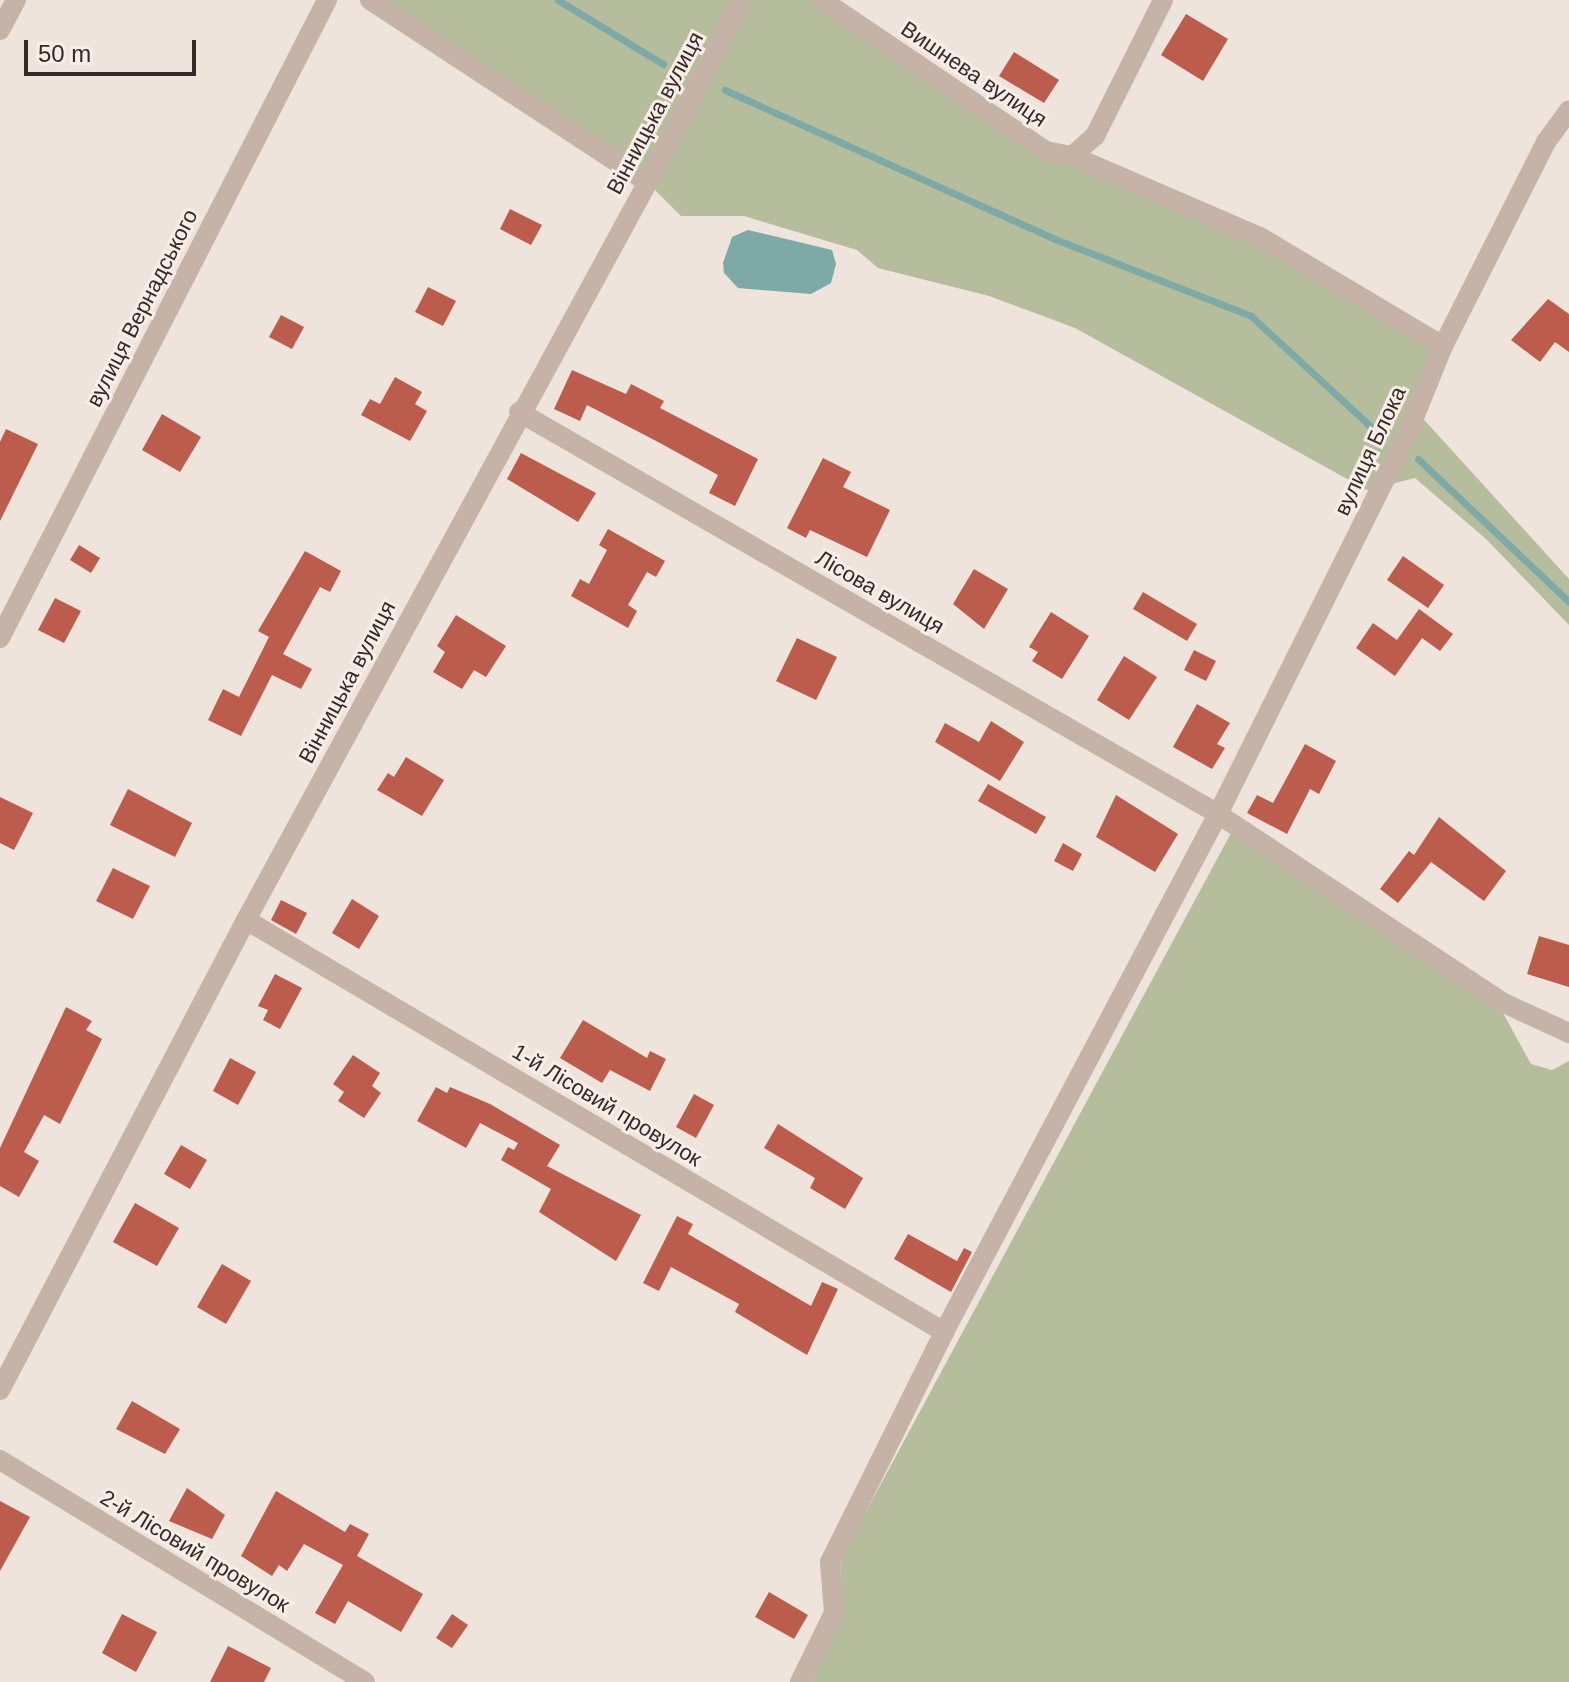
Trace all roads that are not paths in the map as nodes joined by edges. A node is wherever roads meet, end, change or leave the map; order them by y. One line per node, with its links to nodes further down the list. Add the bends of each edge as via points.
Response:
1 (16, 0): 7 (street)
2 (327, 0): 13 (street, вулиця Вернадського)
3 (370, 0): 10 (street)
4 (741, 0): 10 (street, Вінницька вулиця)
5 (822, 0): 9 (street, Вишнева вулиця, via 1046,151)
6 (1163, 0): 9 (street, via 1095,136)
7 (0, 30)
8 (1569, 110): 11 (street, вулиця Блока, via 1546,142)
9 (1072, 156): 11 (street, Вишнева вулиця, via 1260,237)
10 (647, 182): 12 (street, Вінницька вулиця)
11 (1443, 346): 14 (street, вулиця Блока, via 1407,435)
12 (519, 412): 14 (street, Лісова вулиця); 15 (street, Вінницька вулиця)
13 (0, 638)
14 (1218, 814): 16 (street, Лісова вулиця, via 1504,1003); 17 (street, вулиця Блока)
15 (246, 920): 17 (street, 1-й Лісовий провулок); 18 (street, Вінницька вулиця)
16 (1569, 1033)
17 (944, 1332): 21 (street, вулиця Блока, via 830,1562 834,1613)
18 (0, 1390)
19 (0, 1460): 20 (street, 2-й Лісовий провулок)
20 (365, 1682)
21 (800, 1682)

